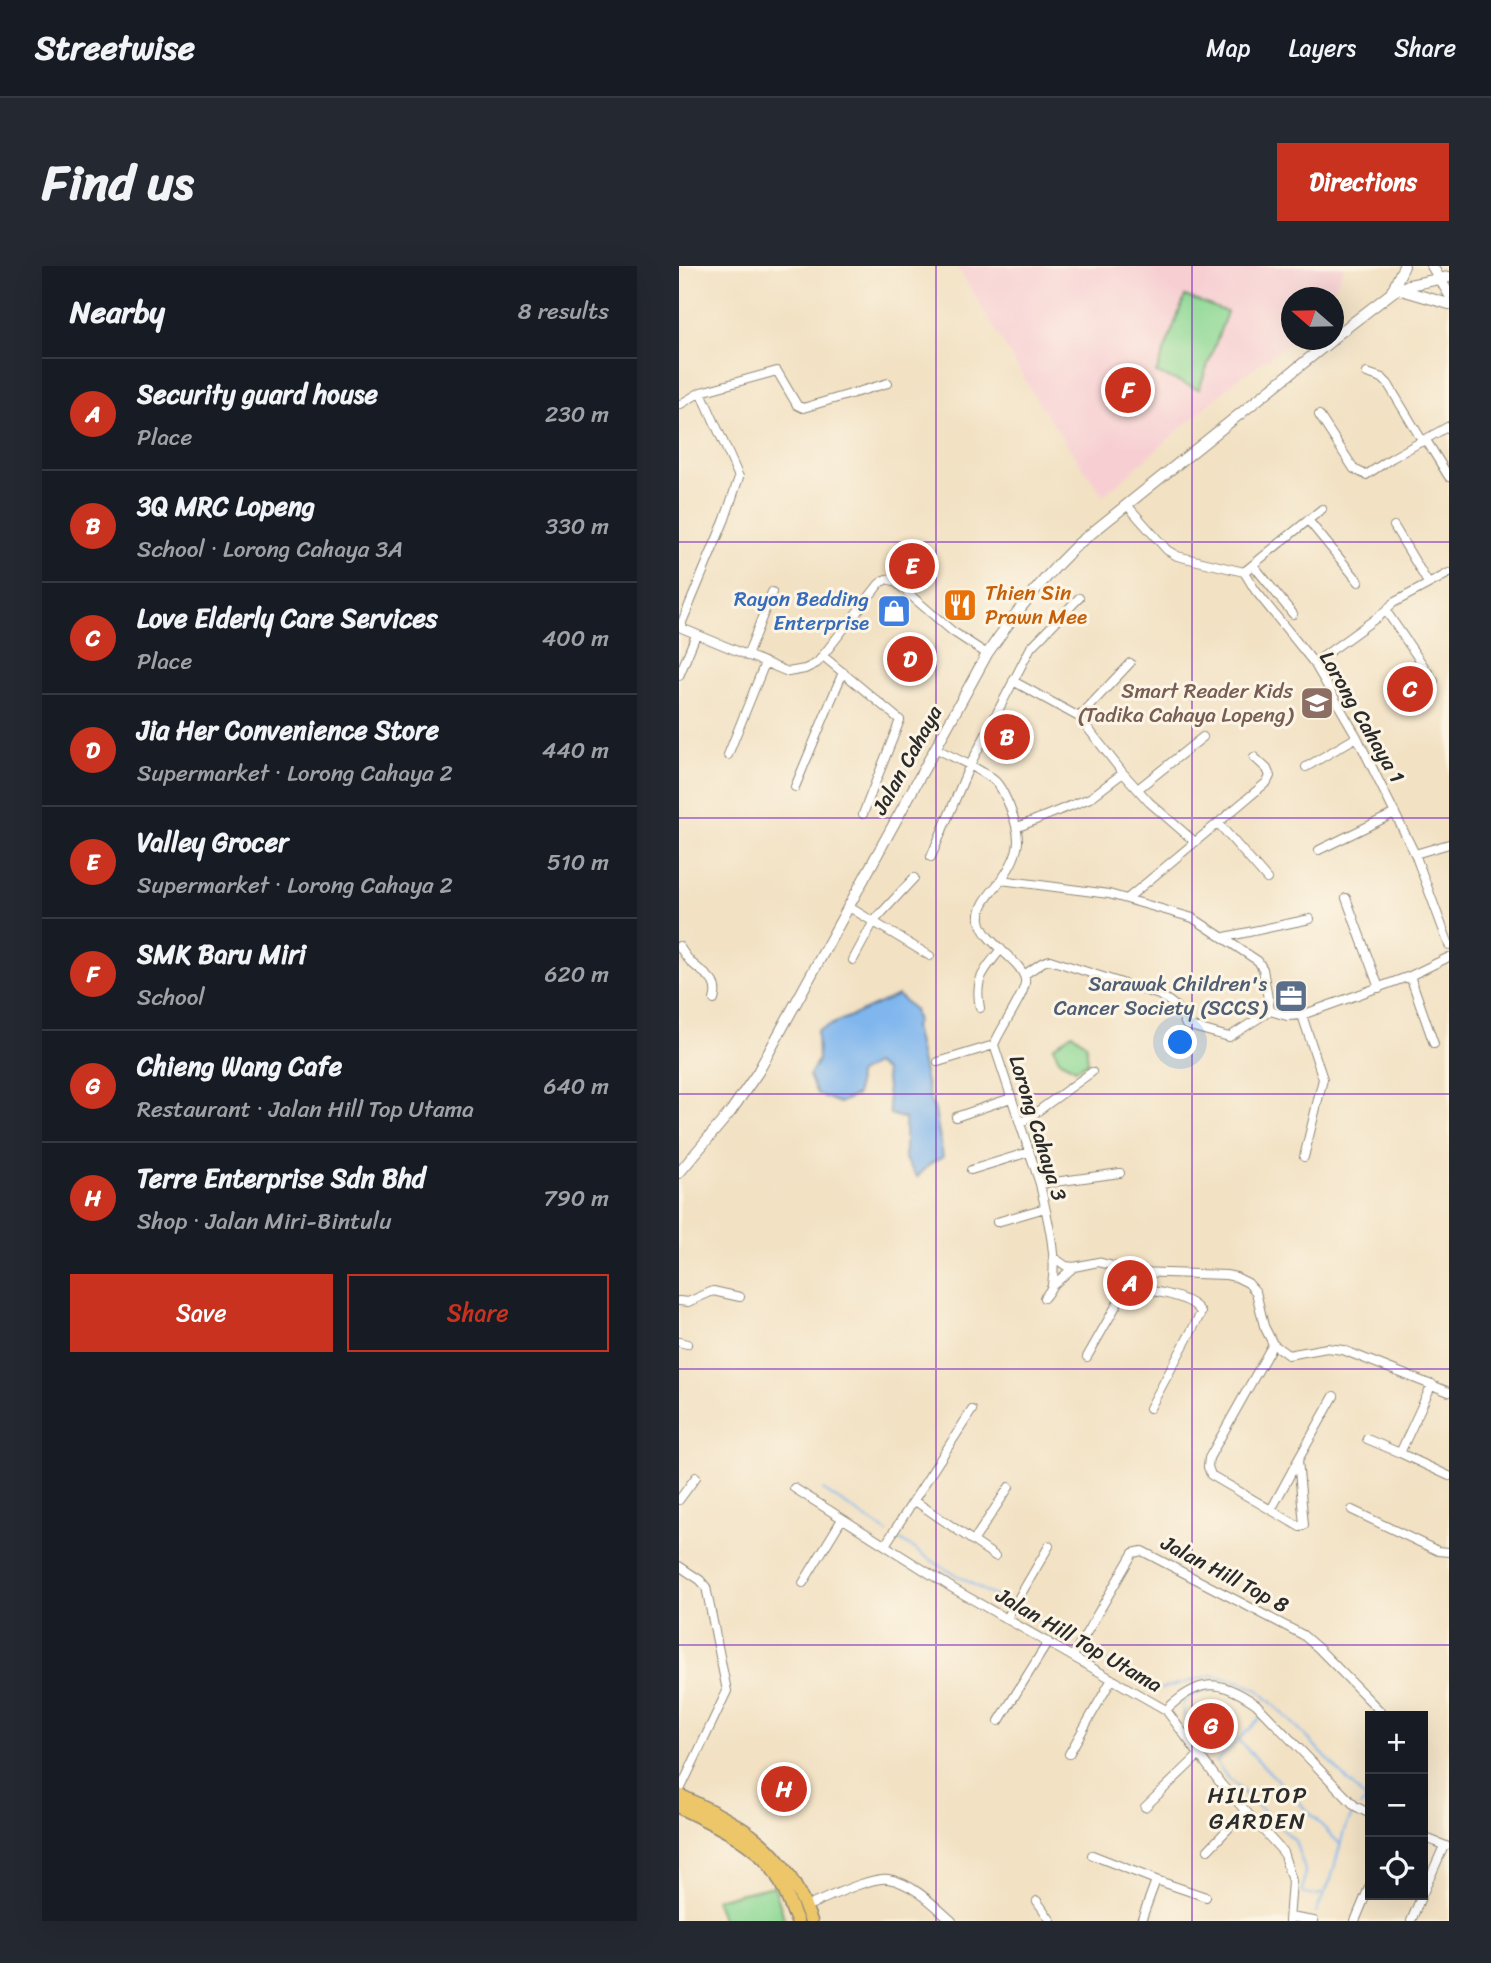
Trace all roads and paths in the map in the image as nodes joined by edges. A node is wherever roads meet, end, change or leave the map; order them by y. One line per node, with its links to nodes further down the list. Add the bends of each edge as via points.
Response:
1 (1404, 266): 4 (street)
2 (1432, 266): 3 (street)
3 (1445, 278): 4 (street, Jalan Cahaya); 5 (street)
4 (1394, 291): 6 (street); 7 (street, Jalan Cahaya)
5 (1449, 294)
6 (1449, 304)
7 (1344, 330)
8 (1319, 350): 17 (street, Jalan Cahaya)
9 (1367, 373): 15 (street, via 1388,384)
10 (888, 383): 11 (street, via 803,408 777,371)
11 (701, 393): 12 (street); 30 (street, via 739,477)
12 (679, 405)
13 (1319, 415): 15 (street, via 1361,474 1372,473)
14 (1449, 426): 15 (street)
15 (1424, 441): 16 (street)
16 (1449, 477)
17 (1127, 505): 22 (street, via 1177,556); 32 (street, Jalan Cahaya, via 1048,573)
18 (1322, 509): 19 (street)
19 (1308, 520): 21 (street); 24 (street)
20 (1394, 526): 25 (street)
21 (1254, 565): 22 (street); 29 (street)
22 (1244, 572): 37 (street, Lorong Cahaya 1)
23 (1449, 573): 25 (street)
24 (1359, 582)
25 (1428, 583): 28 (street)
26 (772, 592): 33 (street)
27 (1079, 598): 40 (street, via 1031,647)
28 (1386, 611): 37 (street); 41 (street)
29 (1293, 614)
30 (679, 627): 31 (street)
31 (696, 635): 33 (street); 39 (street)
32 (987, 654): 34 (street, via 886,579); 45 (street, Jalan Cahaya)
33 (747, 656): 35 (street)
34 (823, 656): 35 (street, via 805,669 788,672); 38 (street)
35 (765, 663): 46 (street)
36 (1130, 663): 42 (street)
37 (1314, 663): 44 (street, Lorong Cahaya 1)
38 (843, 672): 51 (street); 54 (street, via 900,720)
39 (679, 676)
40 (1013, 681): 42 (street); 48 (street)
41 (1434, 681)
42 (1079, 717): 50 (street)
43 (1203, 737): 52 (street)
44 (1357, 737): 49 (street); 53 (street, Lorong Cahaya 1)
45 (935, 748): 48 (street); 67 (street, Jalan Cahaya)
46 (728, 755)
47 (1254, 757): 55 (street, via 1267,769 1267,782)
48 (969, 767): 56 (street, via 997,783); 61 (street)
49 (1306, 767)
50 (1123, 773): 52 (street); 56 (street, via 1090,798)
51 (795, 787)
52 (1139, 788): 57 (street)
53 (1395, 813): 59 (street); 60 (street, Lorong Cahaya 1)
54 (863, 814)
55 (1218, 823): 57 (street); 63 (street)
56 (1018, 827): 64 (street, via 1018,850)
57 (1195, 842): 65 (street)
58 (1449, 844): 60 (street)
59 (1319, 850)
60 (1415, 854): 71 (street, Lorong Cahaya 1)
61 (931, 857)
62 (914, 878): 69 (street)
63 (1268, 879)
64 (1001, 880): 65 (street); 73 (street, via 988,896 980,919 983,930)
65 (1128, 898): 70 (street, via 1193,918)
66 (1346, 898): 79 (street)
67 (849, 906): 69 (street); 94 (street, Jalan Cahaya, via 758,1072)
68 (1310, 919): 70 (street)
69 (874, 921): 74 (street); 76 (street)
70 (1224, 937): 82 (street, via 1263,969)
71 (1449, 945)
72 (679, 946): 80 (street, via 715,985)
73 (1000, 949): 77 (street); 81 (street, via 979,977)
74 (930, 956)
75 (1449, 957): 78 (street)
76 (853, 960)
77 (1024, 975): 82 (street, via 1050,960 1159,995 1173,1002 1186,1025 1223,1036); 85 (street, Lorong Cahaya 3, via 1026,985)
78 (1410, 976): 79 (street); 84 (street)
79 (1379, 988): 83 (street)
80 (714, 1000)
81 (981, 1007)
82 (1270, 1011): 83 (street)
83 (1302, 1016): 92 (street, via 1323,1079)
84 (1434, 1044)
85 (994, 1045): 86 (street); 88 (street, Lorong Cahaya 3)
86 (938, 1062)
87 (1092, 1072): 90 (street)
88 (1011, 1098): 89 (street); 90 (street, Lorong Cahaya 3)
89 (956, 1117)
90 (1020, 1124): 91 (street, Lorong Cahaya 3)
91 (1029, 1153): 93 (street); 96 (street, Lorong Cahaya 3)
92 (1304, 1157)
93 (971, 1170)
94 (679, 1173)
95 (1120, 1173): 96 (street)
96 (1040, 1184): 97 (street, Lorong Cahaya 3)
97 (1045, 1208): 98 (street); 99 (street, Lorong Cahaya 3)
98 (997, 1222)
99 (1053, 1257): 100 (street); 102 (street, Lorong Cahaya 3)
100 (1074, 1267): 101 (street, via 1098,1262); 102 (street)
101 (1132, 1271): 103 (street); 107 (street, via 1226,1275 1248,1283 1256,1292)
102 (1052, 1286): 105 (street)
103 (1129, 1289): 108 (street); 112 (street, via 1192,1303 1201,1313)
104 (740, 1297): 106 (street, via 713,1291)
105 (1044, 1298)
106 (679, 1301)
107 (1273, 1345): 109 (street, via 1295,1355 1336,1348); 123 (street, via 1208,1467 1211,1475)
108 (1087, 1357)
109 (1431, 1384): 110 (street); 115 (street)
110 (1449, 1392)
111 (1334, 1396): 116 (street)
112 (1150, 1408)
113 (972, 1410): 122 (street)
114 (1367, 1439): 115 (street)
115 (1400, 1454): 117 (street)
116 (1298, 1460): 123 (street); 123 (street, via 1304,1525)
117 (1449, 1476)
118 (696, 1477): 121 (street)
119 (1009, 1487): 126 (street)
120 (794, 1488): 125 (street, Jalan Hill Top Utama)
121 (679, 1500)
122 (915, 1501): 126 (street); 127 (street)
123 (1271, 1510)
124 (1352, 1510): 129 (street)
125 (842, 1519): 127 (street, Jalan Hill Top Utama); 132 (street)
126 (974, 1540): 130 (street)
127 (885, 1545): 133 (street, Jalan Hill Top Utama)
128 (1049, 1546): 133 (street)
129 (1449, 1552)
130 (995, 1556)
131 (679, 1566): 142 (street, via 706,1587 727,1691)
132 (803, 1583)
133 (1007, 1618): 134 (street, Jalan Hill Top Utama)
134 (1048, 1642): 135 (street, Jalan Hill Top Utama); 139 (street)
135 (1073, 1656): 136 (street, Jalan Hill Top Utama); 138 (street, Jalan Hill Top 8, via 1133,1553 1142,1551 1312,1641)
136 (1112, 1679): 137 (street, Jalan Hill Top Utama); 140 (street)
137 (1166, 1710): 141 (street, Jalan Hill Top Utama); 146 (street, via 1190,1689 1204,1685 1241,1693)
138 (1380, 1711)
139 (999, 1721)
140 (1069, 1754)
141 (1199, 1755): 144 (street); 145 (street, Jalan Hill Top Utama)
142 (679, 1793): 157 (highway, via 759,1840 788,1873)
143 (679, 1807): 159 (highway, via 761,1855 779,1879)
144 (1145, 1807)
145 (1245, 1811): 149 (street); 158 (street, Jalan Hill Top Utama, via 1275,1841 1289,1864)
146 (1365, 1811)
147 (1428, 1839): 148 (street)
148 (1446, 1847): 152 (street)
149 (1208, 1850)
150 (1092, 1855): 151 (street)
151 (1156, 1881): 153 (street); 163 (street)
152 (1428, 1882)
153 (1206, 1897)
154 (1365, 1897): 165 (street)
155 (1420, 1900): 166 (street)
156 (1037, 1901): 162 (street)
157 (806, 1907): 160 (highway); 161 (street, via 888,1879 923,1895)
158 (1290, 1919): 164 (street)
159 (797, 1921)
160 (811, 1921)
161 (952, 1921)
162 (1051, 1921)
163 (1141, 1921)
164 (1314, 1921)
165 (1355, 1921)
166 (1411, 1921)

